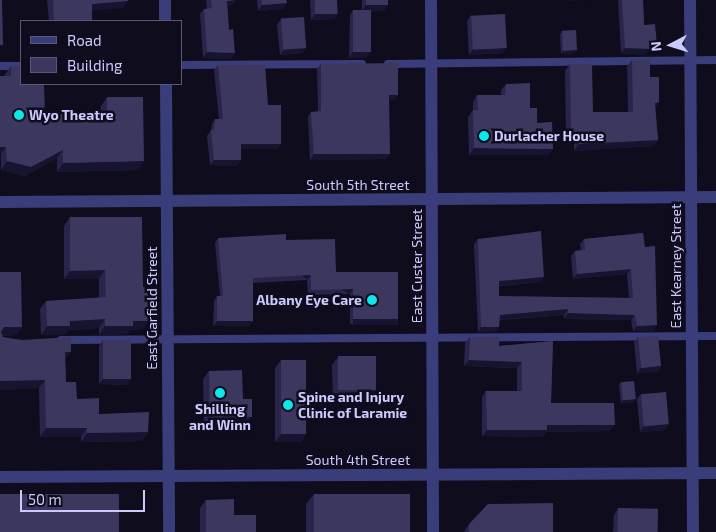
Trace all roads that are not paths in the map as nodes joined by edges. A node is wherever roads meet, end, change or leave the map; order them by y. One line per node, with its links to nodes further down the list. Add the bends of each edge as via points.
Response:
1 (165, 0): 4 (street)
2 (430, 0): 7 (street, East Custer Street)
3 (690, 0): 5 (street, East Kearney Street)
4 (165, 20)
5 (690, 60): 6 (lane); 7 (lane); 13 (street, East Kearney Street)
6 (716, 60)
7 (431, 63): 8 (lane); 14 (street, East Custer Street)
8 (182, 65)
9 (0, 66): 10 (lane)
10 (20, 66)
11 (166, 85): 15 (street, East Garfield Street)
12 (716, 197): 13 (street, South 5th Street)
13 (691, 198): 14 (street, South 5th Street); 19 (street, East Kearney Street)
14 (432, 199): 15 (street, South 5th Street); 17 (street, East Custer Street)
15 (166, 201): 16 (street, South 5th Street); 20 (street, East Garfield Street)
16 (0, 202)
17 (432, 336): 19 (lane); 20 (lane); 24 (street, East Custer Street)
18 (716, 336): 19 (lane)
19 (692, 337): 22 (street, East Kearney Street)
20 (167, 338): 21 (lane); 25 (street, East Garfield Street)
21 (49, 340)
22 (692, 473): 23 (street, South 4th Street); 24 (street, South 4th Street); 29 (street, East Kearney Street)
23 (716, 473)
24 (433, 475): 25 (street, South 4th Street); 28 (street, East Custer Street)
25 (168, 476): 26 (street, South 4th Street); 27 (street, East Garfield Street)
26 (0, 477)
27 (169, 532)
28 (434, 532)
29 (693, 532)

